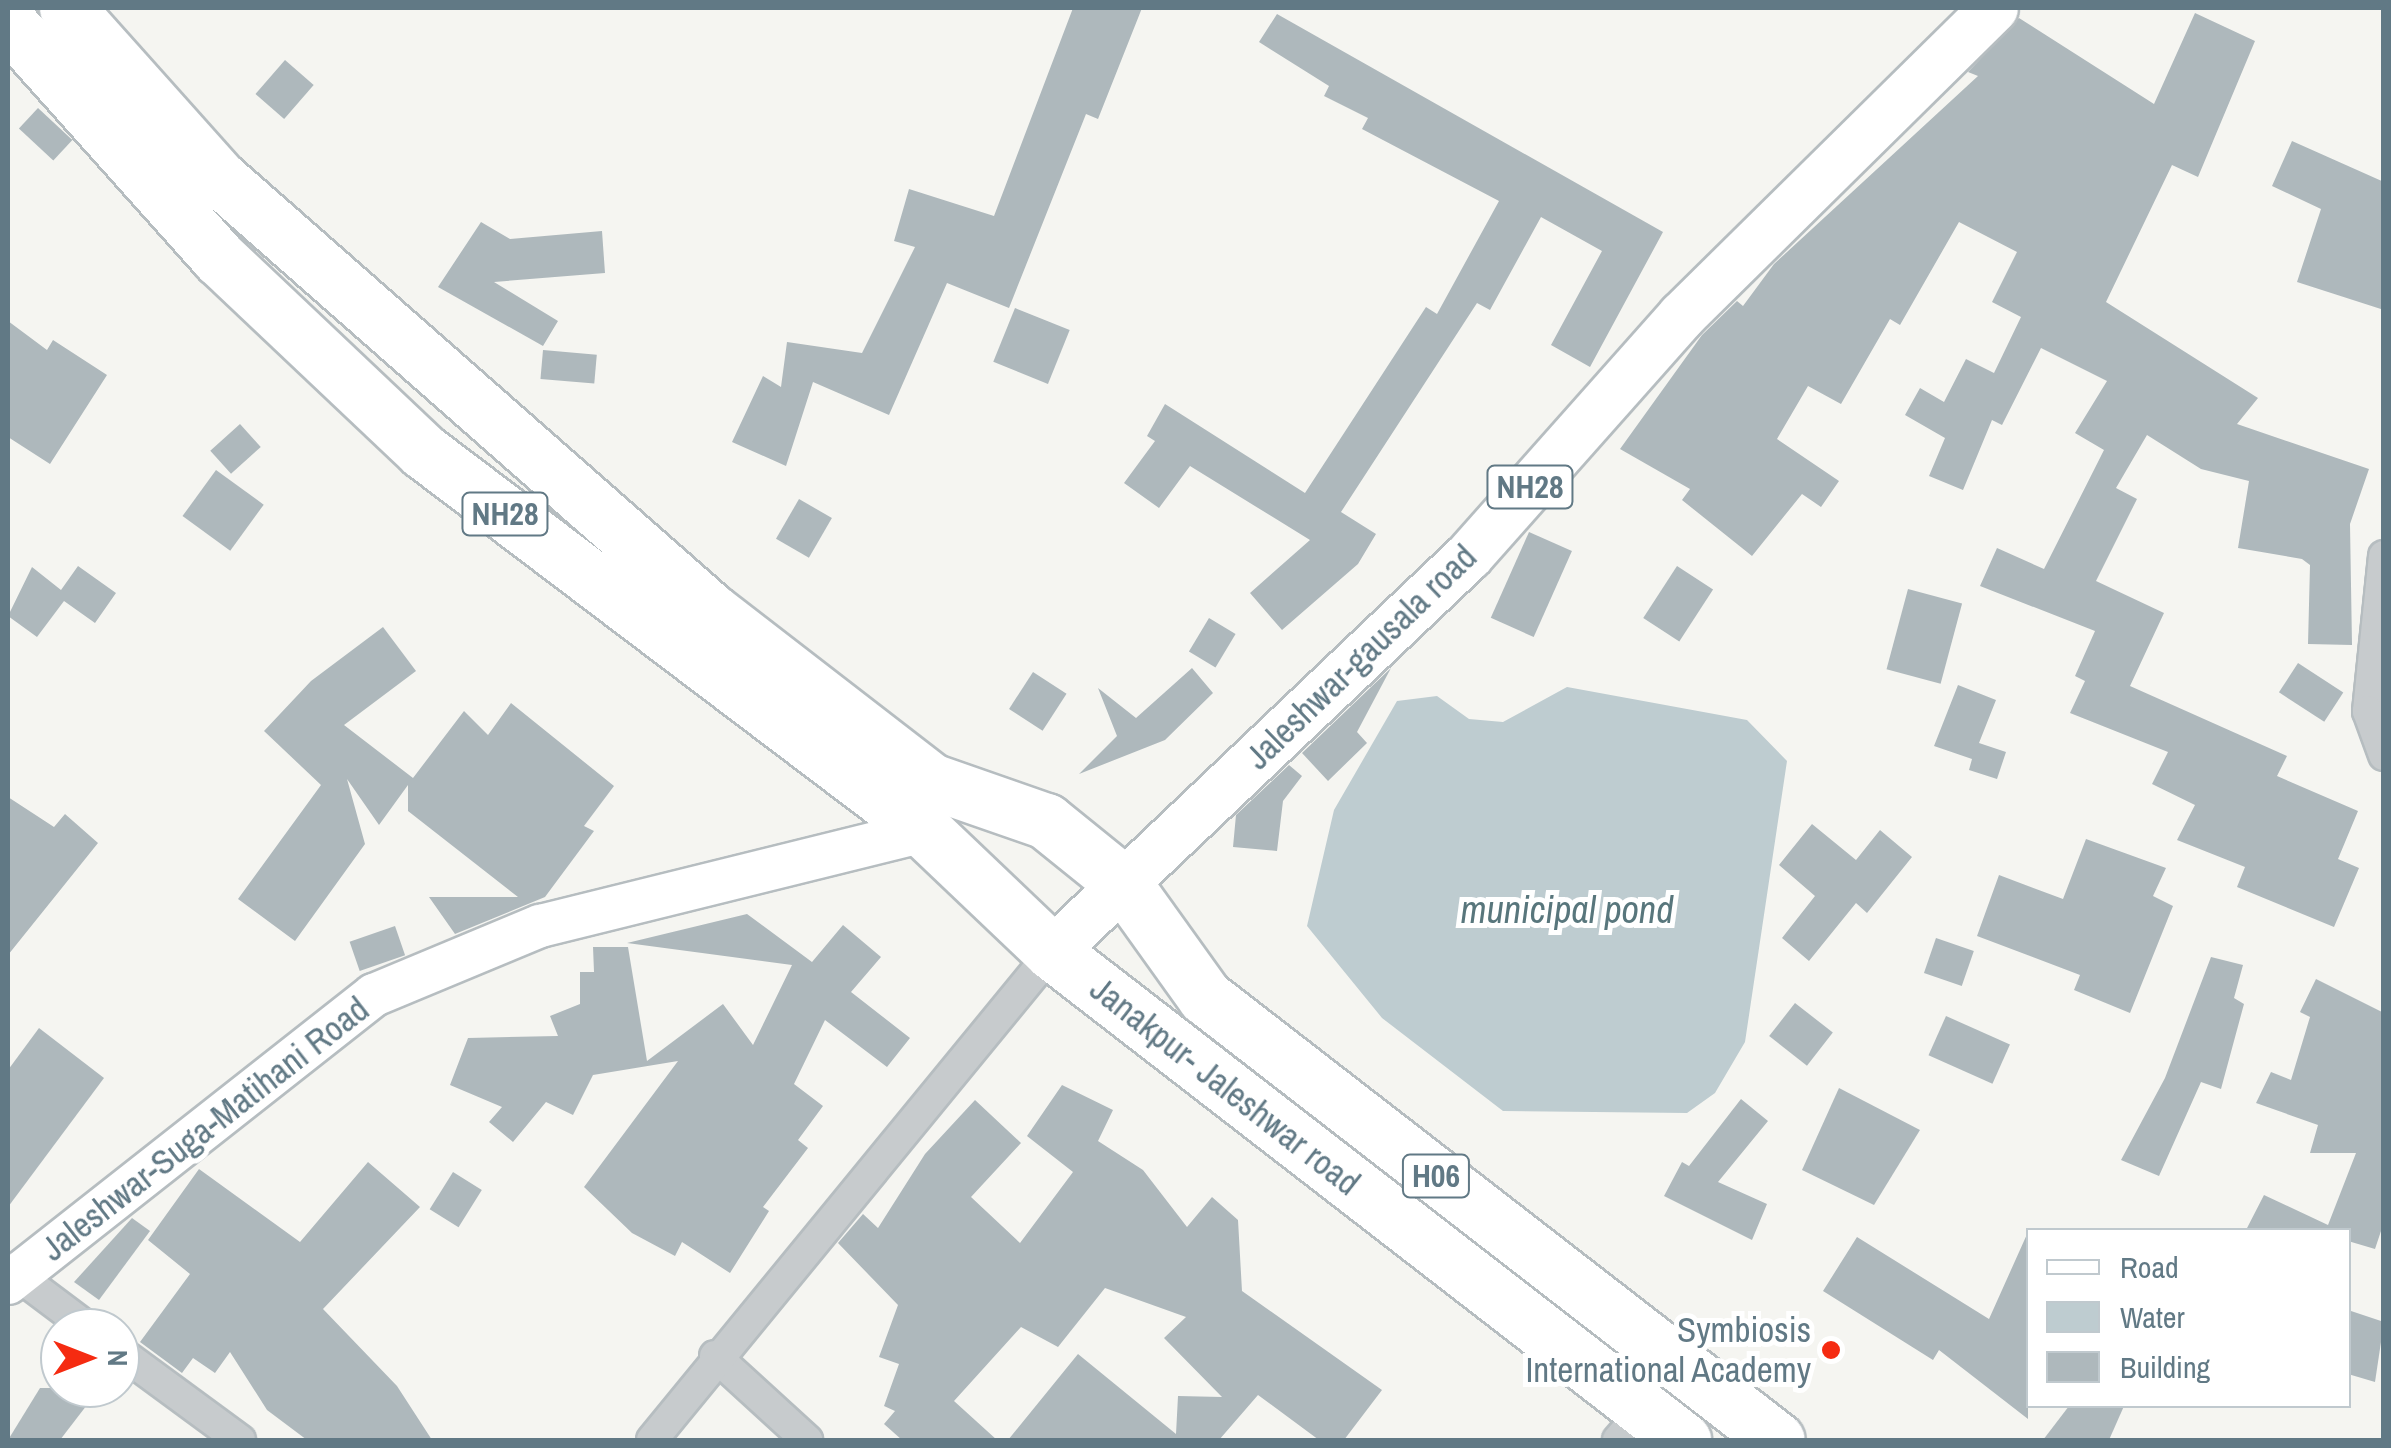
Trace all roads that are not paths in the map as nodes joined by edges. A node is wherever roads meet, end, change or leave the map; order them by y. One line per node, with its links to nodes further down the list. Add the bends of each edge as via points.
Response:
1 (67, 8): 8 (highway, NH28, via 219,178 710,610 931,780 1046,821)
2 (1994, 8): 8 (main road, Jaleshwar-gausala road / NH28, via 1682,316 1469,556)
3 (8, 22): 7 (highway, NH28, via 218,258 423,451)
4 (2384, 556): 5 (street)
5 (2379, 673): 6 (street, via 2368,711)
6 (2384, 755)
7 (925, 832): 9 (highway, NH28); 10 (main road, Jaleshwar-Suga-Matihani Road, via 540,926 374,996)
8 (1124, 884): 9 (main road, Jaleshwar-gausala road / NH28); 18 (highway, H06, via 1205,997)
9 (1052, 952): 12 (street); 14 (highway, Janakpur- Jaleshwar road / H06)
10 (11, 1276): 11 (street)
11 (58, 1308)
12 (715, 1356): 16 (street); 17 (street)
13 (140, 1367): 15 (street)
14 (1648, 1431)
15 (240, 1440)
16 (652, 1440)
17 (806, 1440)
18 (1776, 1440)

